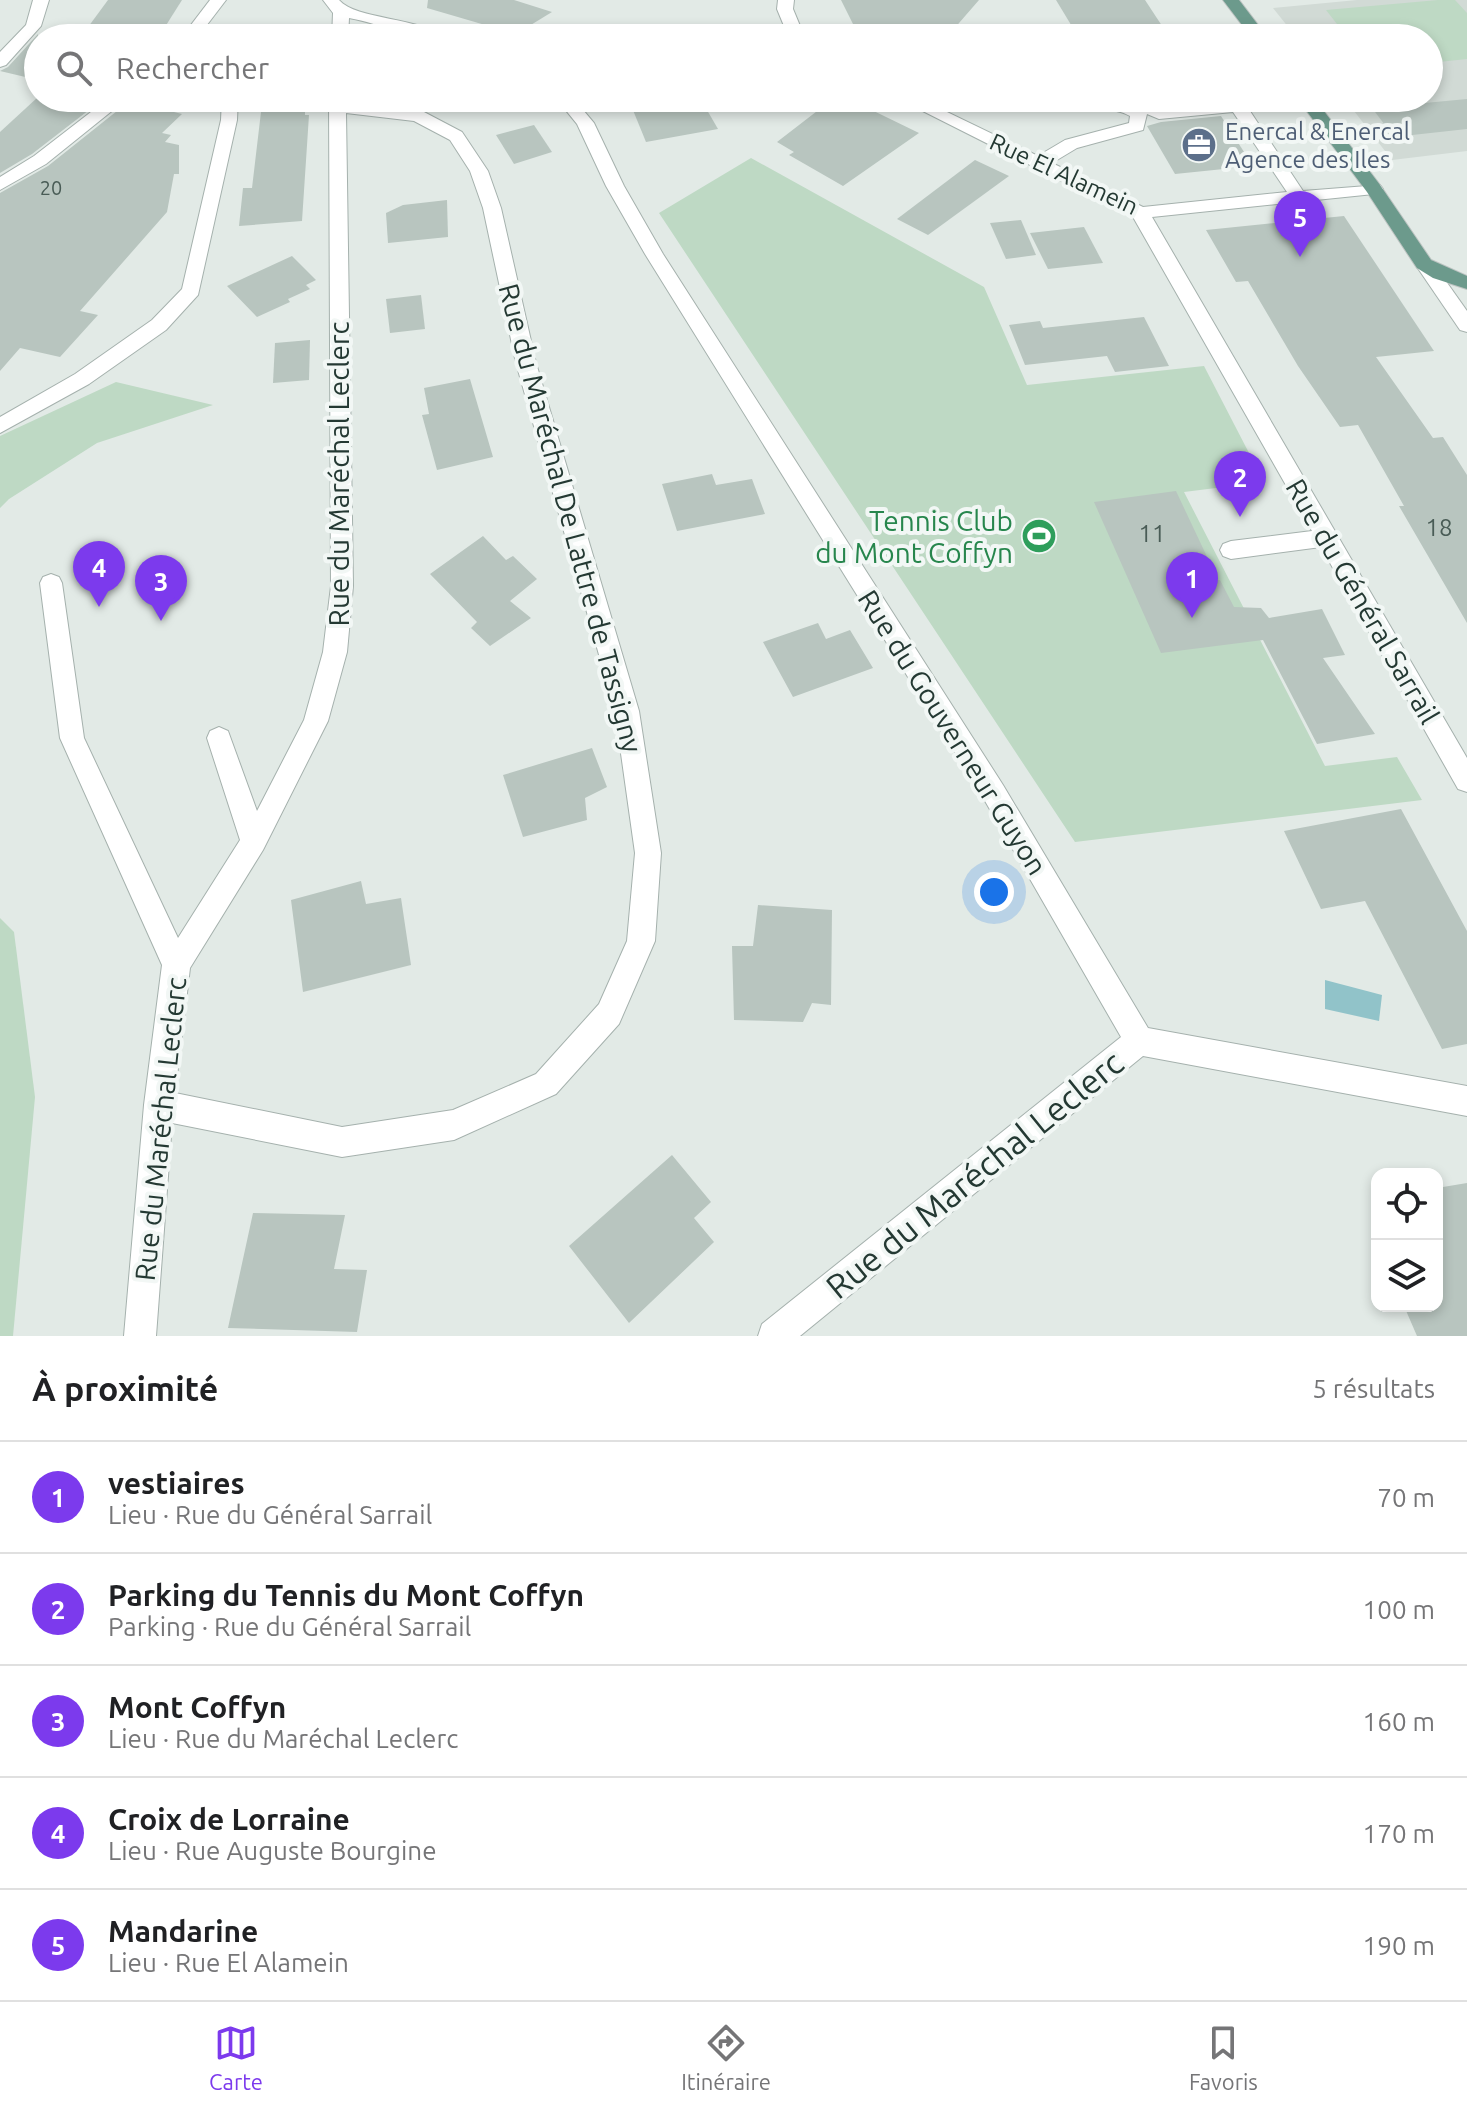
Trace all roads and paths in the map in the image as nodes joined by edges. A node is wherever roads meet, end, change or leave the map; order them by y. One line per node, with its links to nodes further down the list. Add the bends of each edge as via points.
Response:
1 (41, 0): 6 (street)
2 (218, 0): 7 (street)
3 (786, 0): 9 (street)
4 (1231, 0): 10 (main road)
5 (336, 6): 8 (street)
6 (34, 24)
7 (200, 24)
8 (394, 24)
9 (791, 24)
10 (1249, 24)
11 (24, 36): 12 (street)
12 (0, 62)
13 (103, 112): 23 (street)
14 (229, 112): 30 (street, via 191,291 159,325 82,379)
15 (336, 112): 36 (street, Rue du Maréchal Leclerc, via 342,586 335,652 316,721)
16 (395, 112): 40 (street, Rue du Maréchal De Lattre de Tassigny, via 418,116 456,136 479,171 492,208 526,363 627,711 648,853 641,941 609,1014 546,1084 454,1125 342,1142)
17 (576, 112): 38 (street, Rue du Gouverneur Guyon, via 654,254 994,793)
18 (933, 112): 22 (street, Rue El Alamein)
19 (1136, 112): 22 (street, via 1137,126 1071,144)
20 (1243, 112): 25 (street)
21 (1316, 112): 24 (main road)
22 (1038, 164): 26 (street, Rue El Alamein)
23 (0, 185)
24 (1374, 189): 25 (street, Rue El Alamein); 27 (main road)
25 (1298, 196): 26 (street, Rue El Alamein)
26 (1140, 213): 31 (street, Rue du Général Sarrail)
27 (1424, 264): 28 (main road); 29 (street)
28 (1467, 283)
29 (1467, 325)
30 (0, 426)
31 (1327, 538): 32 (street); 35 (street, Rue du Général Sarrail)
32 (1231, 550)
33 (51, 583): 37 (street, via 72,738)
34 (219, 738): 36 (street)
35 (1467, 781)
36 (254, 842): 37 (street, Rue du Maréchal Leclerc)
37 (176, 965): 40 (street, Rue du Maréchal Leclerc)
38 (1139, 1041): 39 (street, Rue du Maréchal Leclerc); 42 (street, Rue du Maréchal Leclerc)
39 (1467, 1101)
40 (159, 1105): 41 (street, Rue du Maréchal Leclerc)
41 (140, 1336)
42 (774, 1336)

